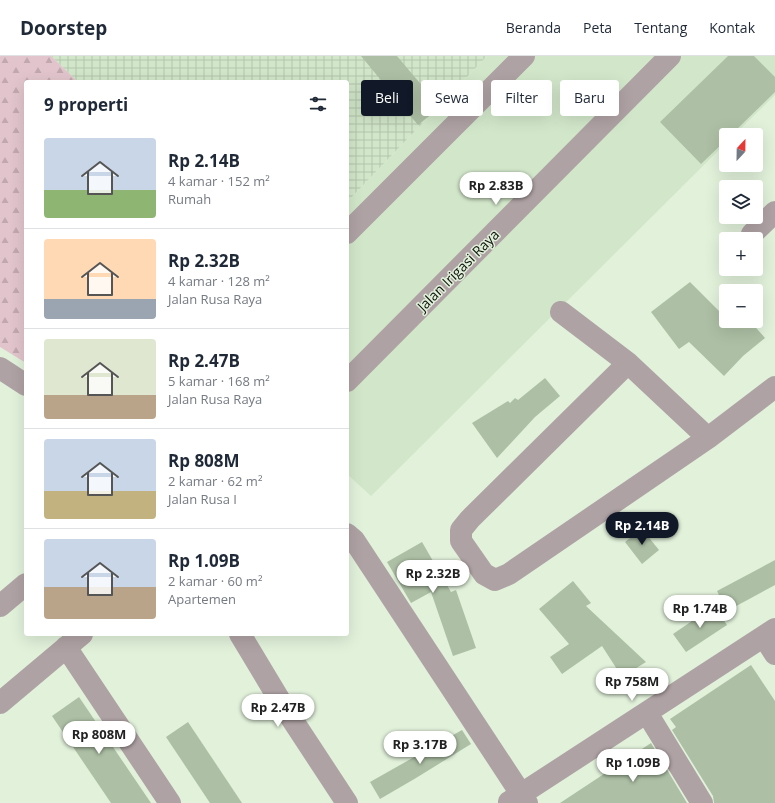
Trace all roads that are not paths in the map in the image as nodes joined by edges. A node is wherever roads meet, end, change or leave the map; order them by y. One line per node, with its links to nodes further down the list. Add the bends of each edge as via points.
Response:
1 (524, 56): 4 (street)
2 (670, 56): 9 (street, Jalan Irigasi Raya)
3 (775, 212): 5 (street)
4 (349, 231)
5 (754, 232)
6 (561, 312): 7 (street)
7 (628, 363): 12 (street); 12 (street, via 461,530 461,541 484,574 495,580 509,574)
8 (0, 368): 10 (street)
9 (349, 379)
10 (24, 383)
11 (775, 387): 12 (street)
12 (708, 438)
13 (349, 536): 21 (street)
14 (24, 586): 15 (street)
15 (0, 606)
16 (241, 636): 23 (street)
17 (771, 640): 20 (street)
18 (74, 641): 19 (street); 22 (street)
19 (0, 703)
20 (647, 712): 21 (street); 24 (street)
21 (519, 800)
22 (170, 803)
23 (347, 803)
24 (702, 803)

